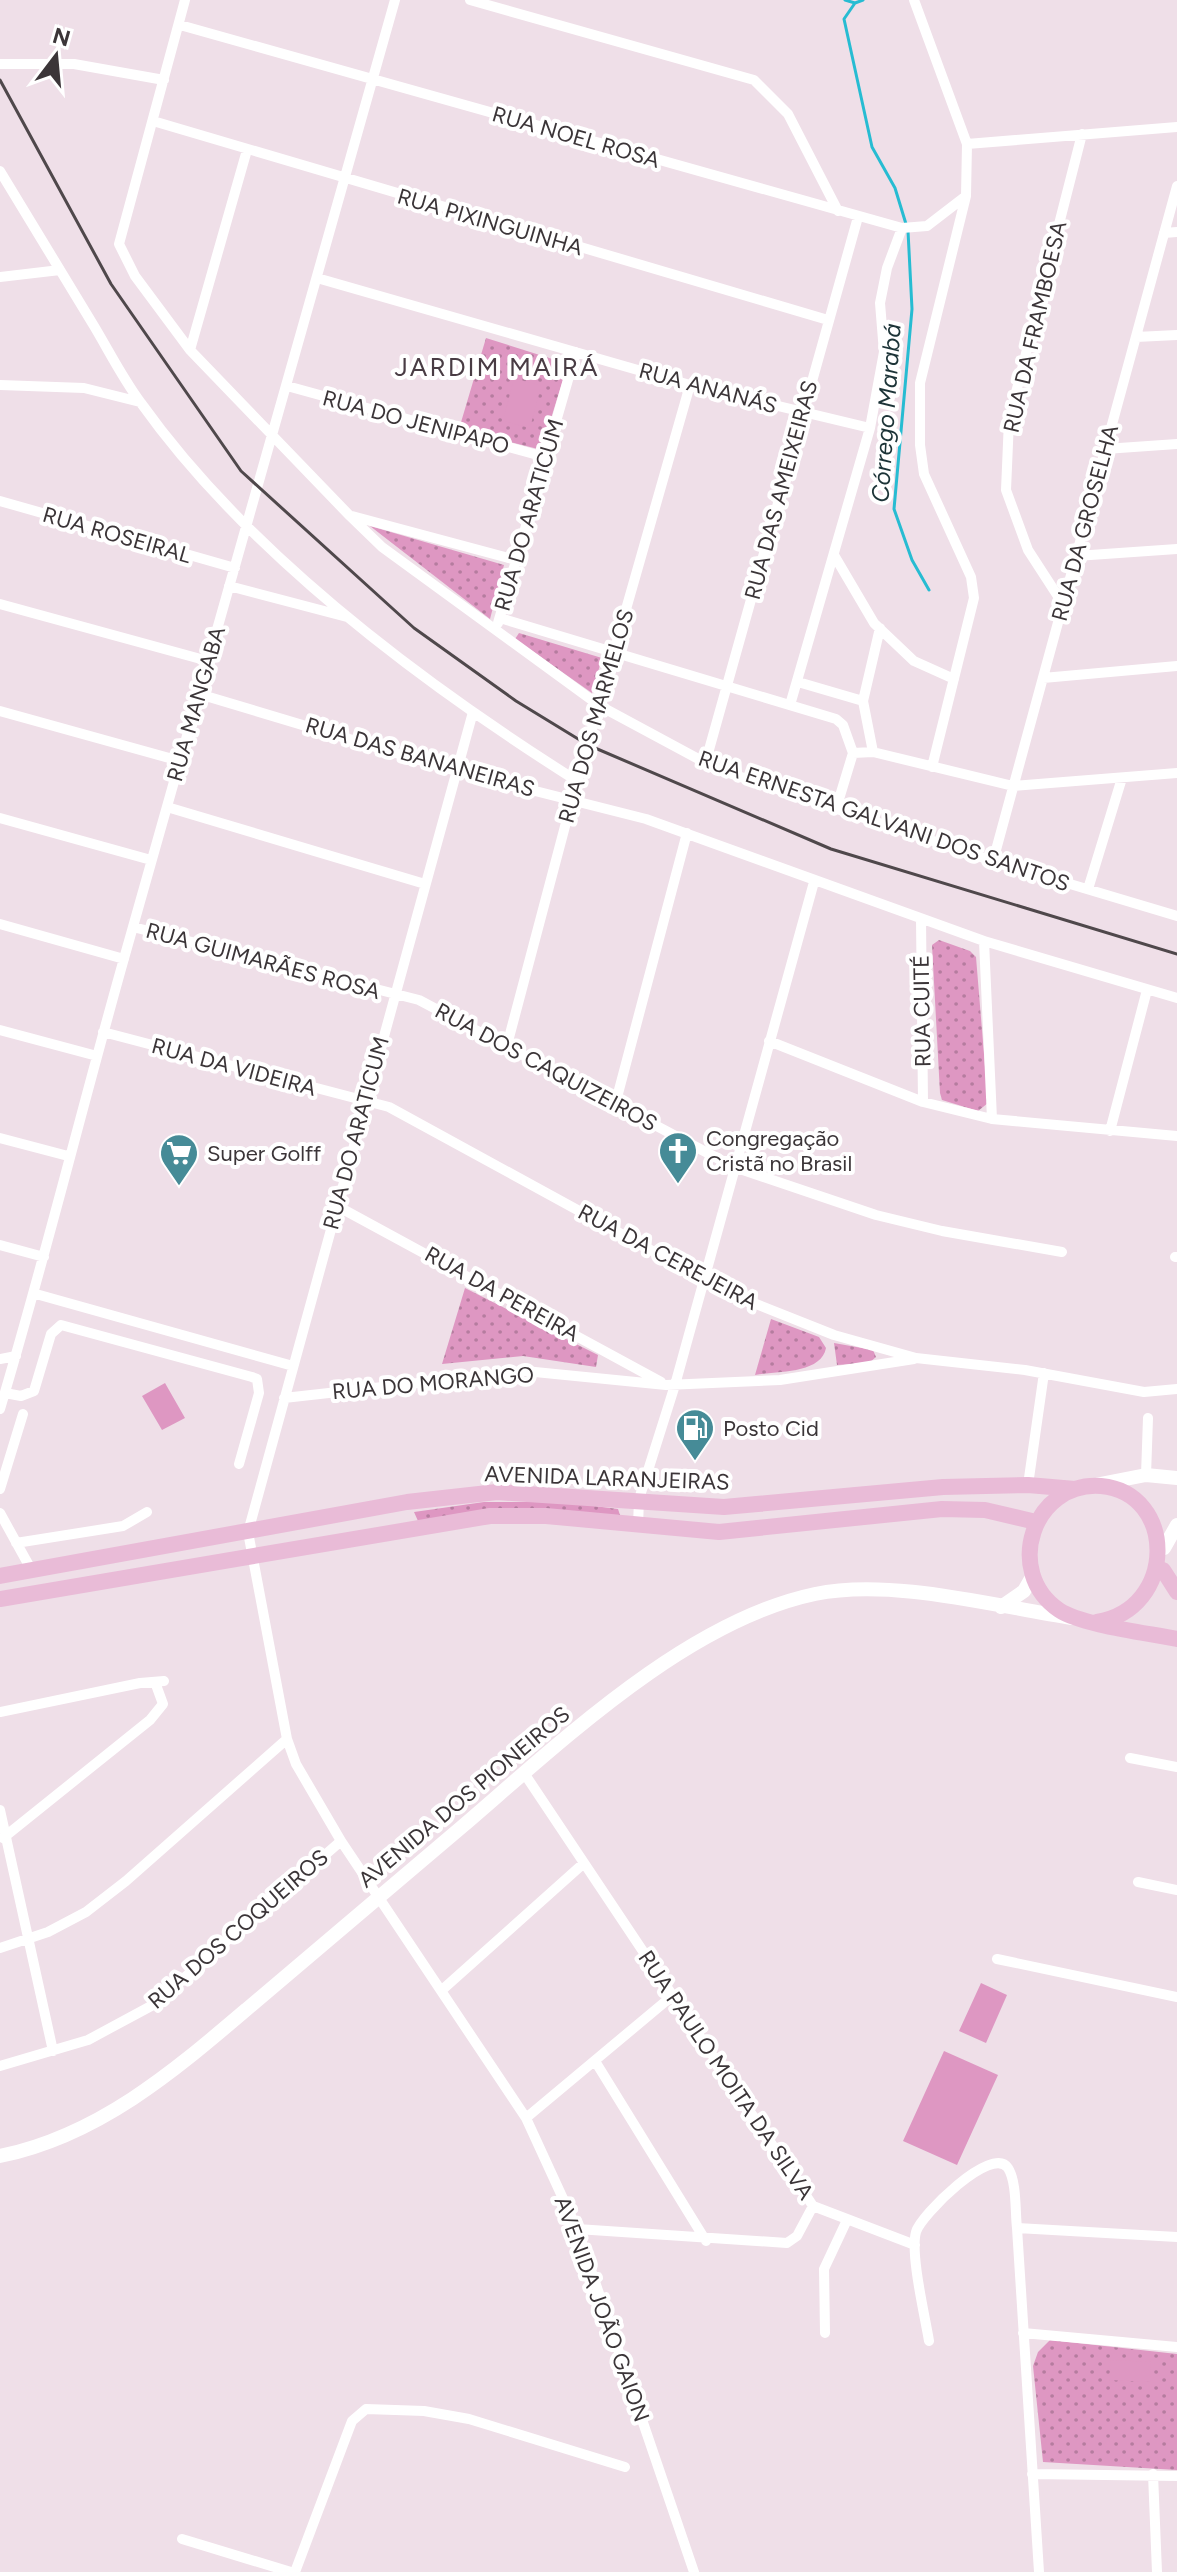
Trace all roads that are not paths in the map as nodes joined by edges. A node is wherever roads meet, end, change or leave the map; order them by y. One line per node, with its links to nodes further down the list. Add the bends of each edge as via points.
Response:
1 (185, 0): 5 (street)
2 (395, 0): 8 (street, RUA MANGABA)
3 (470, 0): 18 (street, via 754,80 788,114)
4 (914, 0): 12 (street)
5 (180, 25): 7 (street); 8 (street, RUA NOEL ROSA)
6 (0, 64): 7 (street, via 74,64)
7 (164, 80): 9 (street)
8 (373, 80): 15 (street, RUA MANGABA); 18 (street, RUA NOEL ROSA)
9 (153, 121): 13 (street, RUA PIXINGUINHA); 29 (street, RUA ERNESTA GALVANI DOS SANTOS, via 119,244 135,276)
10 (1177, 127): 11 (street)
11 (1082, 134): 12 (street); 51 (street, RUA DA FRAMBOESA, via 1009,420 1006,490 1028,550)
12 (967, 144): 17 (street)
13 (247, 150): 15 (street, RUA PIXINGUINHA); 29 (street)
14 (0, 171): 23 (street)
15 (344, 180): 25 (street, RUA MANGABA); 26 (street, RUA PIXINGUINHA)
16 (1177, 186): 22 (street, RUA DA GROSELHA)
17 (966, 196): 20 (street, via 927,226); 60 (street, via 920,383 924,474 971,577 974,598)
18 (838, 211): 19 (street, RUA NOEL ROSA)
19 (858, 217): 20 (street, RUA NOEL ROSA); 26 (street, RUA DAS AMEIXEIRAS)
20 (902, 228): 36 (street, via 880,303 884,352)
21 (1177, 232): 22 (street)
22 (1164, 233): 28 (street, RUA DA GROSELHA)
23 (60, 270): 24 (street); 34 (street)
24 (0, 277)
25 (317, 278): 30 (street, RUA ANANÁS); 33 (street, RUA MANGABA)
26 (828, 320): 35 (street, RUA DAS AMEIXEIRAS)
27 (1177, 335): 28 (street)
28 (1136, 337): 39 (street, RUA DA GROSELHA)
29 (190, 350): 37 (street, RUA ERNESTA GALVANI DOS SANTOS)
30 (576, 352): 32 (street, RUA ANANÁS); 40 (street, RUA DO ARATICUM)
31 (0, 385): 34 (street, via 84,388)
32 (690, 385): 35 (street, RUA ANANÁS); 56 (street, RUA DOS MARMELOS)
33 (287, 386): 37 (street, RUA MANGABA); 40 (street, RUA DO JENIPAPO)
34 (140, 402): 43 (street)
35 (802, 413): 36 (street, RUA ANANÁS); 62 (street, RUA DAS AMEIXEIRAS)
36 (870, 428): 45 (street)
37 (275, 436): 42 (street, RUA ERNESTA GALVANI DOS SANTOS); 43 (street, RUA MANGABA)
38 (1177, 444): 39 (street)
39 (1105, 449): 46 (street, RUA DA GROSELHA)
40 (545, 457): 47 (street, RUA DO ARATICUM)
41 (0, 501): 48 (street, RUA ROSEIRAL)
42 (350, 516): 47 (street); 55 (street, RUA ERNESTA GALVANI DOS SANTOS, via 382,547)
43 (247, 525): 48 (street, RUA MANGABA); 52 (street)
44 (1177, 549): 46 (street)
45 (834, 555): 54 (street); 61 (street)
46 (1076, 556): 51 (street, RUA DA GROSELHA)
47 (516, 560): 53 (street, RUA DO ARATICUM)
48 (235, 568): 49 (street, RUA MANGABA)
49 (229, 586): 52 (street); 57 (street, RUA MANGABA)
50 (0, 604): 57 (street)
51 (1063, 604): 59 (street, RUA DA GROSELHA)
52 (349, 618): 68 (street)
53 (500, 618): 55 (street, RUA DO ARATICUM); 56 (street)
54 (880, 628): 60 (street, via 914,661); 64 (street)
55 (496, 632): 66 (street, RUA ERNESTA GALVANI DOS SANTOS)
56 (615, 652): 62 (street); 66 (street, RUA DOS MARMELOS)
57 (208, 661): 63 (street, RUA MANGABA)
58 (1177, 666): 59 (street)
59 (1043, 678): 78 (street, RUA DA GROSELHA)
60 (954, 679): 73 (street)
61 (798, 682): 64 (street); 65 (street)
62 (727, 686): 65 (street); 72 (street, RUA DAS AMEIXEIRAS)
63 (199, 694): 71 (street, RUA MANGABA); 74 (street, RUA DAS BANANEIRAS)
64 (863, 701): 69 (street)
65 (790, 705): 70 (street, via 836,719)
66 (600, 706): 72 (street, RUA ERNESTA GALVANI DOS SANTOS); 77 (street, RUA DOS MARMELOS)
67 (0, 711): 71 (street)
68 (473, 712): 74 (street, RUA DO ARATICUM); 77 (street)
69 (873, 752): 70 (street); 73 (street)
70 (853, 753): 81 (street)
71 (180, 761): 80 (street, RUA MANGABA)
72 (705, 764): 81 (street, RUA ERNESTA GALVANI DOS SANTOS)
73 (932, 767): 78 (street)
74 (456, 771): 79 (street, RUA DAS BANANEIRAS); 87 (street, RUA DO ARATICUM)
75 (1177, 773): 76 (street)
76 (1122, 778): 78 (street); 88 (street)
77 (577, 781): 79 (street, RUA DOS MARMELOS)
78 (1013, 786): 85 (street, RUA DA GROSELHA)
79 (572, 799): 83 (street, RUA DAS BANANEIRAS); 101 (street, RUA DOS MARMELOS)
80 (167, 807): 84 (street, RUA MANGABA); 87 (street)
81 (836, 809): 85 (street, RUA ERNESTA GALVANI DOS SANTOS)
82 (0, 818): 84 (street)
83 (687, 833): 86 (street, RUA DAS BANANEIRAS); 105 (street)
84 (151, 860): 92 (street, RUA MANGABA)
85 (993, 861): 88 (street, RUA ERNESTA GALVANI DOS SANTOS)
86 (814, 882): 90 (street, RUA DAS BANANEIRAS); 100 (street)
87 (425, 884): 96 (street, RUA DO ARATICUM)
88 (1088, 889): 89 (street, RUA ERNESTA GALVANI DOS SANTOS)
89 (1177, 916)
90 (921, 919): 93 (street, RUA DAS BANANEIRAS); 104 (street, RUA CUITÉ)
91 (0, 924): 94 (street)
92 (133, 927): 94 (street, RUA MANGABA); 96 (street, RUA GUIMARÃES ROSA)
93 (984, 941): 95 (street, RUA DAS BANANEIRAS); 106 (street)
94 (124, 959): 99 (street, RUA MANGABA)
95 (1147, 990): 97 (street, RUA DAS BANANEIRAS); 107 (street)
96 (393, 996): 101 (street, RUA DOS CAQUIZEIROS, via 438,1008); 103 (street, RUA DO ARATICUM)
97 (1177, 998)
98 (0, 1030): 102 (street)
99 (103, 1032): 102 (street, RUA MANGABA); 103 (street, RUA DA VIDEIRA)
100 (769, 1041): 104 (street); 111 (street)
101 (506, 1049): 105 (street, RUA DOS CAQUIZEIROS)
102 (97, 1056): 110 (street, RUA MANGABA)
103 (364, 1102): 112 (street, RUA DO ARATICUM); 116 (street, RUA DA CEREJEIRA, via 415,1120)
104 (923, 1102): 106 (street)
105 (615, 1105): 111 (street, RUA DOS CAQUIZEIROS)
106 (992, 1119): 107 (street)
107 (1110, 1131): 108 (street)
108 (1177, 1136)
109 (0, 1138): 110 (street)
110 (68, 1156): 115 (street, RUA MANGABA)
111 (734, 1167): 114 (street, RUA DOS CAQUIZEIROS, via 876,1215); 116 (street)
112 (337, 1206): 121 (street, RUA DO ARATICUM); 123 (street, RUA DA PEREIRA)
113 (0, 1245): 115 (street)
114 (1062, 1252)
115 (44, 1257): 117 (street, RUA MANGABA)
116 (702, 1278): 119 (street, RUA DA CEREJEIRA, via 834,1335); 123 (street)
117 (36, 1294): 118 (street, RUA MANGABA); 121 (street)
118 (16, 1356): 120 (street); 125 (street, RUA MANGABA)
119 (916, 1358): 122 (street, RUA DA CEREJEIRA); 123 (street, RUA DO MORANGO, via 820,1375)
120 (0, 1359)
121 (293, 1366): 126 (street, RUA DO ARATICUM)
122 (1044, 1373): 124 (street, RUA DA CEREJEIRA, via 1144,1392); 133 (street)
123 (670, 1385): 126 (street, RUA DO MORANGO, via 525,1371); 137 (street)
124 (1177, 1389)
125 (5, 1393): 127 (street, RUA MANGABA); 130 (street, via 21,1396 34,1391 51,1334 61,1325 252,1377 259,1393)
126 (284, 1398): 143 (street, RUA DO ARATICUM)
127 (0, 1409)
128 (23, 1414): 135 (street)
129 (1148, 1418): 131 (street)
130 (239, 1464)
131 (1146, 1475): 132 (main road); 134 (main road)
132 (1177, 1478)
133 (1028, 1485): 136 (main road, AVENIDA LARANJEIRAS); 137 (main road, AVENIDA LARANJEIRAS, via 893,1490 724,1507)
134 (1093, 1486): 136 (main road); 145 (main road, via 1127,1493 1141,1502 1153,1515)
135 (0, 1489)
136 (1075, 1489): 140 (main road, via 1053,1502)
137 (639, 1499): 142 (street); 143 (main road, AVENIDA LARANJEIRAS, via 497,1492 407,1502)
138 (147, 1512): 144 (street, via 123,1526)
139 (0, 1513): 144 (street)
140 (1036, 1522): 142 (main road, AVENIDA LARANJEIRAS, via 985,1510 942,1509 719,1532); 150 (main road, via 1029,1549)
141 (1177, 1525): 145 (main road)
142 (638, 1526): 146 (main road, AVENIDA LARANJEIRAS, via 490,1516)
143 (248, 1532): 146 (street, RUA DO ARATICUM); 148 (main road, AVENIDA LARANJEIRAS)
144 (16, 1543): 148 (street)
145 (1164, 1548): 147 (main road)
146 (252, 1555): 152 (main road, AVENIDA LARANJEIRAS); 158 (street, RUA DO ARATICUM)
147 (1163, 1570): 151 (main road); 155 (main road, via 1145,1601 1123,1616)
148 (32, 1571): 149 (main road, AVENIDA LARANJEIRAS)
149 (0, 1576)
150 (1032, 1577): 153 (main road, via 1024,1591); 154 (main road, via 1051,1603)
151 (1177, 1592)
152 (0, 1599)
153 (1001, 1607): 154 (main road, AVENIDA DOS PIONEIROS); 161 (main road, AVENIDA DOS PIONEIROS, via 876,1588 815,1594 749,1614 660,1667)
154 (1079, 1619): 155 (main road, AVENIDA DOS PIONEIROS)
155 (1097, 1622): 156 (main road, AVENIDA DOS PIONEIROS)
156 (1177, 1639)
157 (0, 1712): 163 (street, via 159,1682 163,1704)
158 (287, 1739): 164 (street, AVENIDA JOÃO GAION); 169 (street, via 116,1888 68,1922)
159 (1130, 1758): 160 (street)
160 (1177, 1767)
161 (524, 1773): 165 (street, RUA PAULO MOITA DA SILVA); 168 (main road, AVENIDA DOS PIONEIROS)
162 (0, 1810): 163 (street)
163 (3, 1838): 169 (street)
164 (341, 1841): 168 (street, AVENIDA JOÃO GAION); 175 (street, RUA DOS COQUEIROS, via 153,2005 106,2032)
165 (584, 1863): 172 (street); 173 (street, RUA PAULO MOITA DA SILVA)
166 (1138, 1882): 167 (street)
167 (1177, 1890)
168 (379, 1898): 172 (street, AVENIDA JOÃO GAION); 179 (main road, AVENIDA DOS PIONEIROS, via 158,2084 77,2131)
169 (30, 1938): 170 (street); 175 (street)
170 (0, 1948)
171 (997, 1959): 174 (street)
172 (442, 1990): 178 (street, AVENIDA JOÃO GAION)
173 (672, 1996): 176 (street); 180 (street, RUA PAULO MOITA DA SILVA)
174 (1177, 1997)
175 (53, 2051): 177 (street, RUA DOS COQUEIROS)
176 (595, 2061): 178 (street); 185 (street)
177 (0, 2066)
178 (526, 2118): 183 (street, AVENIDA JOÃO GAION)
179 (0, 2156)
180 (813, 2206): 181 (street, RUA PAULO MOITA DA SILVA); 185 (street, via 797,2236 787,2243)
181 (847, 2220): 186 (street, RUA PAULO MOITA DA SILVA); 187 (street, via 824,2269)
182 (1017, 2228): 184 (street); 186 (street, via 1007,2167 986,2163 918,2227); 188 (street)
183 (577, 2229): 185 (street); 197 (street, AVENIDA JOÃO GAION)
184 (1177, 2237)
185 (706, 2241)
186 (915, 2245): 189 (street)
187 (825, 2333)
188 (1023, 2333): 190 (street); 192 (street)
189 (929, 2341)
190 (1177, 2347)
191 (625, 2467): 196 (street, via 469,2419 366,2409 352,2421)
192 (1032, 2474): 193 (street); 198 (street)
193 (1153, 2474): 194 (street); 199 (street)
194 (1177, 2476)
195 (182, 2539): 196 (street)
196 (293, 2572)
197 (694, 2572)
198 (1039, 2572)
199 (1157, 2572)

